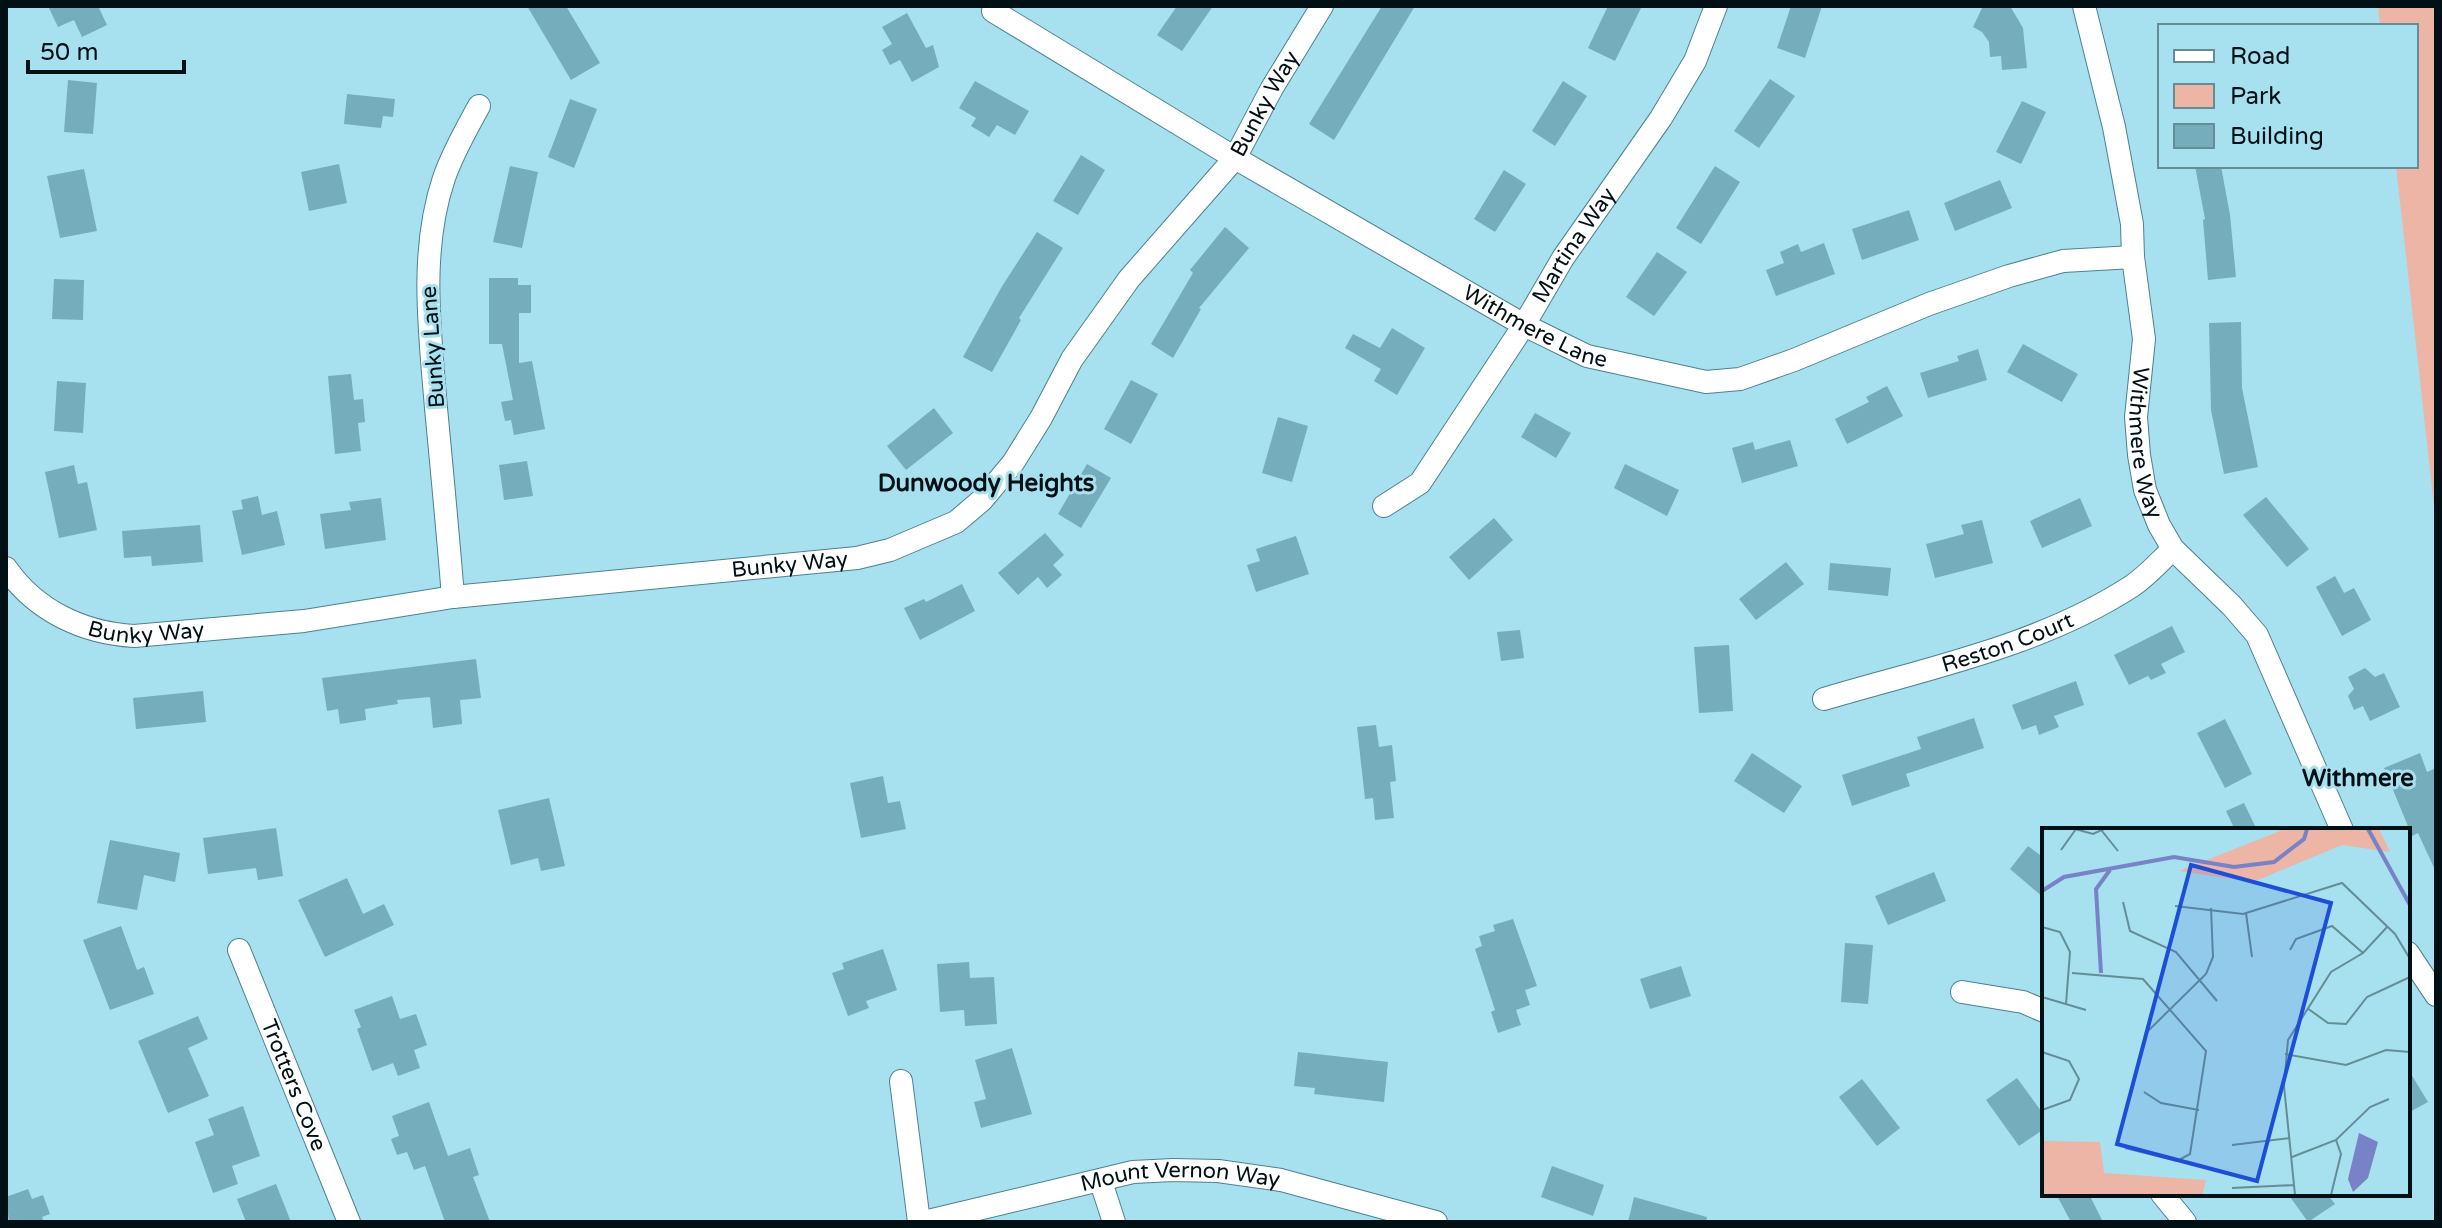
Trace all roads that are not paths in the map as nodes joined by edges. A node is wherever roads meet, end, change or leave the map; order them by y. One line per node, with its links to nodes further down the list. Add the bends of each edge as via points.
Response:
1 (1322, 6): 6 (street, Bunky Way)
2 (1716, 6): 8 (street, Martina Way, via 1695,61 1661,118 1563,258)
3 (2084, 6): 7 (street, Withmere Way, via 2114,127)
4 (993, 11): 6 (street, Withmere Lane)
5 (479, 106): 12 (street, Bunky Lane, via 443,180 428,275)
6 (1235, 158): 8 (street, Withmere Lane); 12 (street, Bunky Way, via 1129,279 1072,359 1013,463 956,522 857,558)
7 (2133, 257): 8 (street, Withmere Lane, via 2063,261 2009,276 1740,379 1706,382 1587,356); 10 (street, Withmere Way, via 2144,339 2136,417 2139,455 2145,490)
8 (1524, 325): 9 (street, Martina Way, via 1420,483)
9 (1384, 506)
10 (2173, 549): 13 (street, Reston Court, via 2135,584 2033,637); 14 (street, Withmere Way, via 2257,635)
11 (6, 568): 12 (street, Bunky Way, via 33,599 76,625 134,636 304,621)
12 (453, 597)
13 (1824, 699)
14 (2341, 828)
15 (239, 950): 23 (street, Trotters Cove)
16 (2410, 956): 18 (street)
17 (1962, 992): 19 (street)
18 (2436, 995)
19 (2042, 1010)
20 (901, 1081): 24 (street)
21 (1101, 1182): 24 (street, Mount Vernon Way); 25 (street); 26 (street, Mount Vernon Way, via 1133,1172 1218,1171 1281,1180)
22 (2164, 1196): 27 (street)
23 (349, 1222)
24 (921, 1222)
25 (1114, 1222)
26 (1436, 1222)
27 (2185, 1222)

